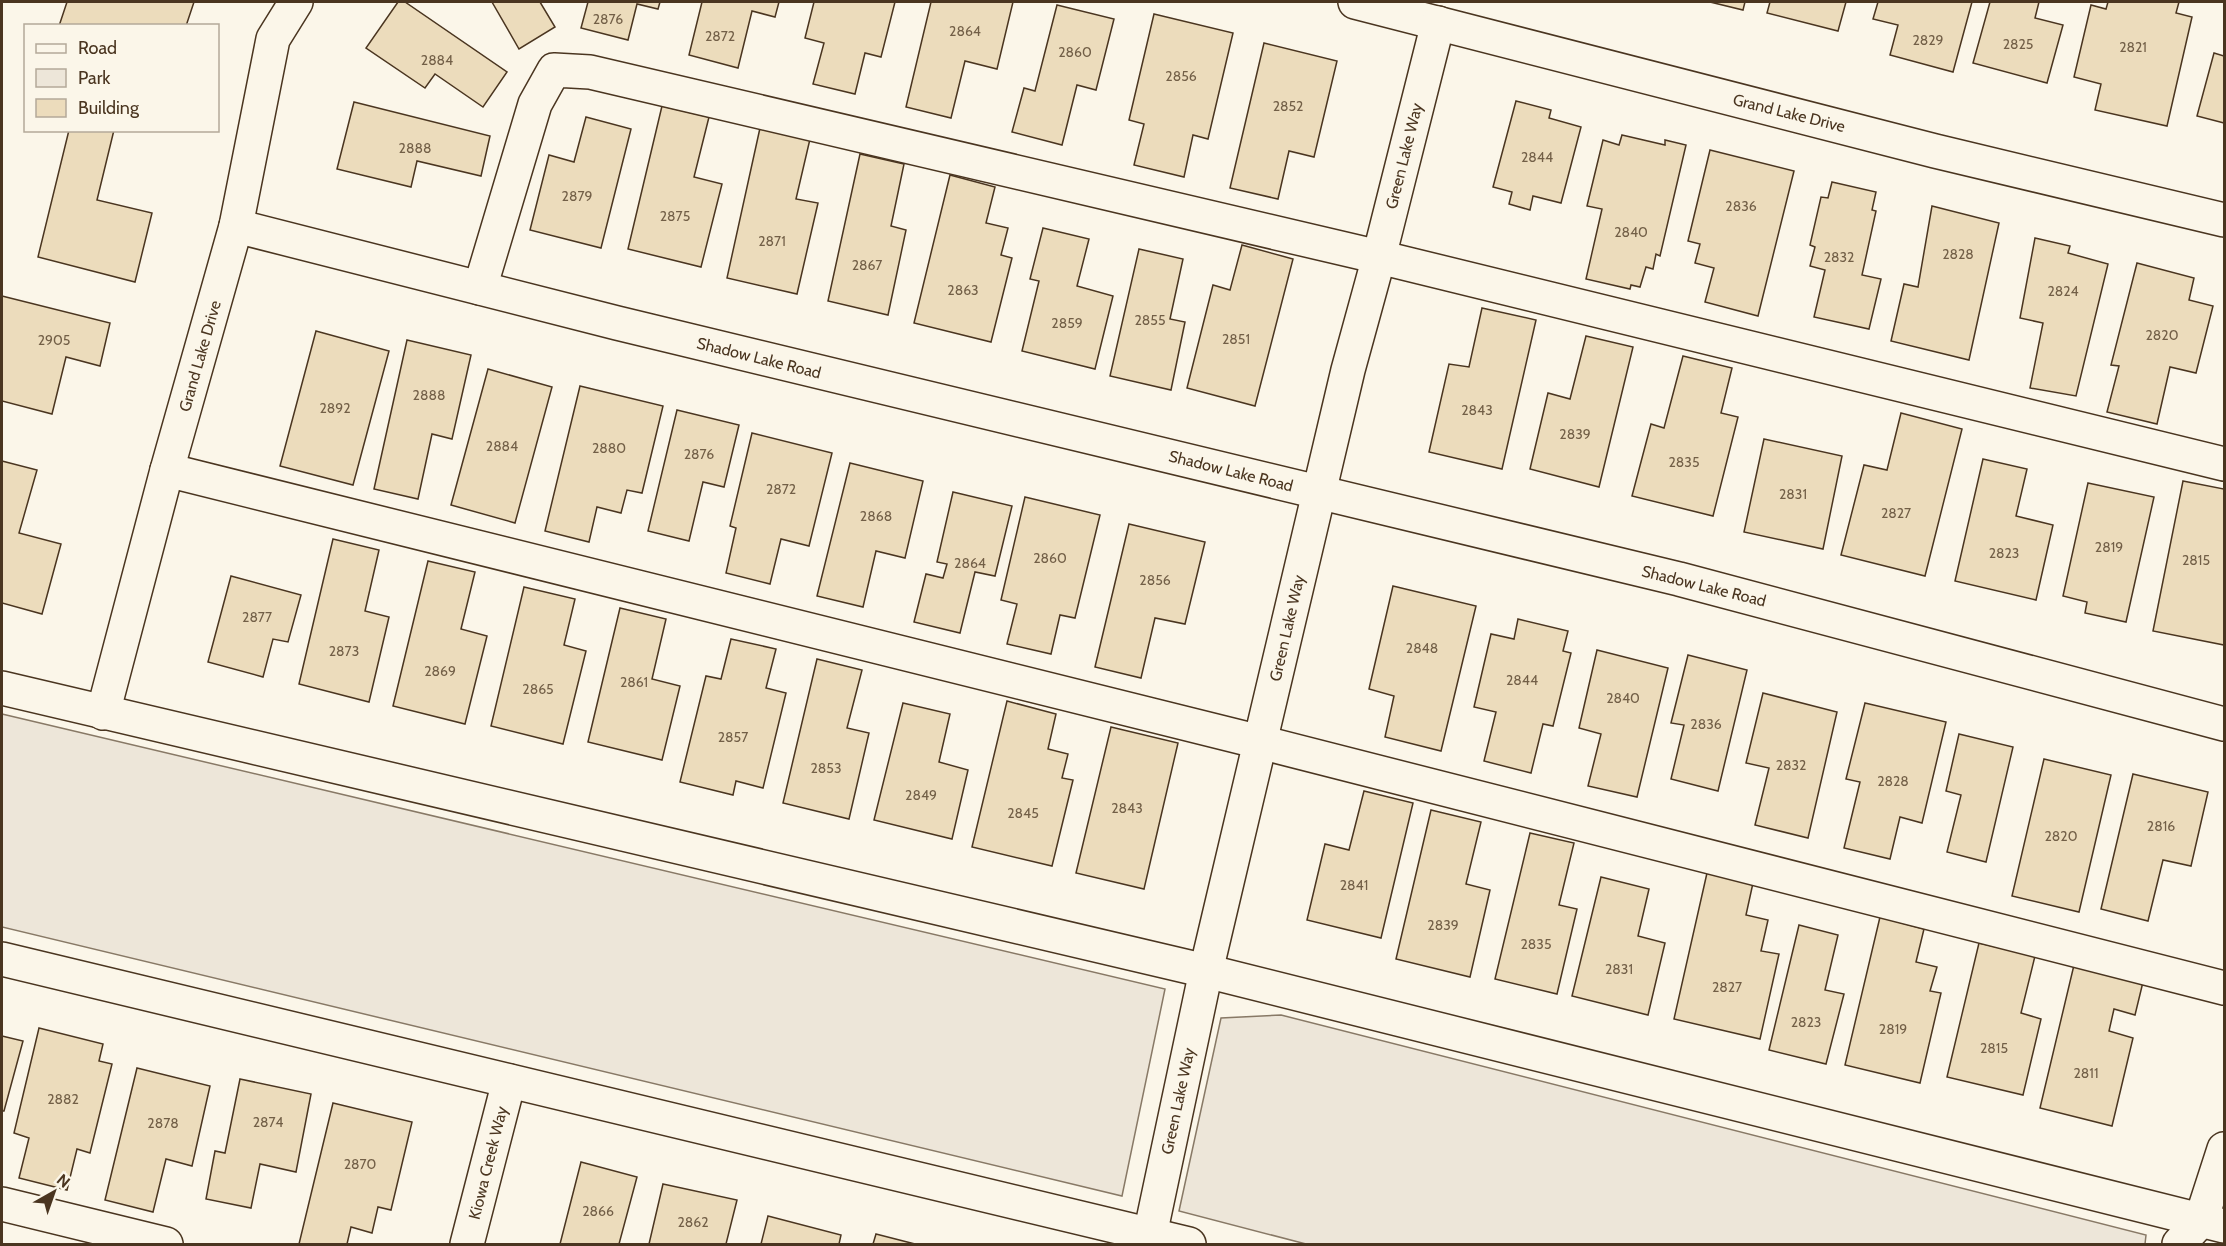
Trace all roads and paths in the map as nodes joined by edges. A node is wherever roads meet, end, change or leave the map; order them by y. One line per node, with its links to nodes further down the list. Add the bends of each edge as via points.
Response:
1 (296, 2): 5 (street, Grand Lake Drive, via 273,39)
2 (1355, 2): 3 (street, Grand Lake Drive)
3 (1438, 24): 4 (street, Grand Lake Drive); 6 (street, Green Lake Way)
4 (2224, 220)
5 (236, 226): 7 (street, Shadow Lake Road); 9 (street, Grand Lake Drive)
6 (1379, 257): 7 (street, via 590,72 554,69 535,104); 8 (street); 10 (street, Green Lake Way)
7 (480, 288): 10 (street, Shadow Lake Road)
8 (2224, 464)
9 (167, 470): 12 (street, Grand Lake Drive); 14 (street)
10 (1319, 492): 13 (street, Shadow Lake Road, via 1679,579); 14 (street, Green Lake Way)
11 (2, 688): 12 (street)
12 (104, 712): 16 (street)
13 (2224, 724)
14 (1260, 742): 16 (street, Green Lake Way); 17 (street)
15 (2, 959): 18 (street)
16 (1206, 971): 21 (street); 22 (street, Green Lake Way)
17 (2224, 988)
18 (509, 1081): 22 (street); 24 (street, Kiowa Creek Way)
19 (2224, 1149): 21 (street)
20 (2, 1204): 23 (street)
21 (2212, 1230): 26 (street)
22 (1150, 1235): 25 (street)
23 (166, 1245)
24 (467, 1245)
25 (1189, 1245)
26 (2179, 1245)

